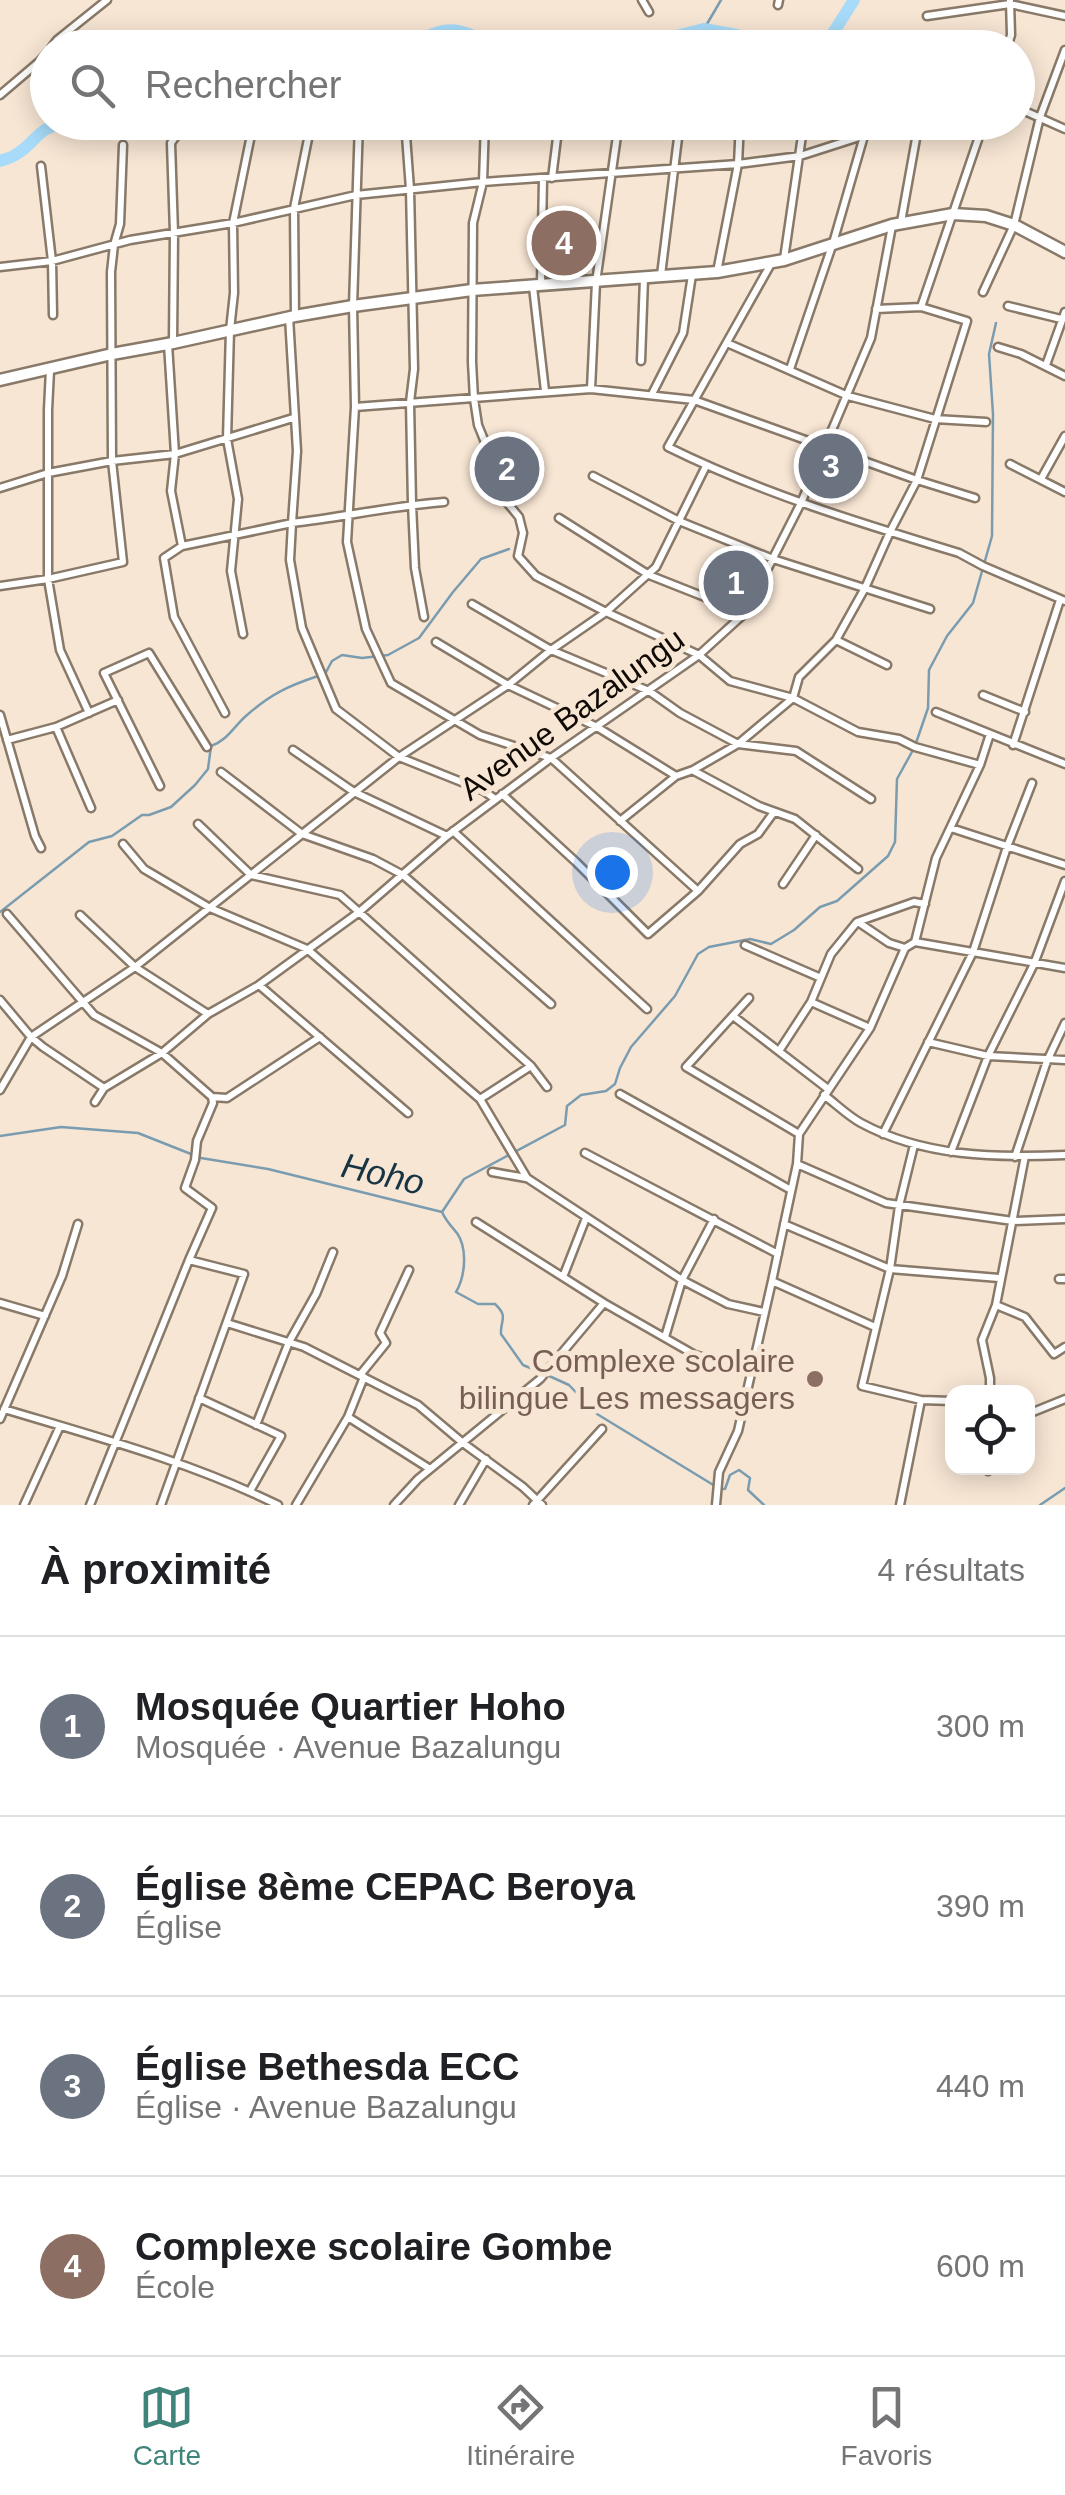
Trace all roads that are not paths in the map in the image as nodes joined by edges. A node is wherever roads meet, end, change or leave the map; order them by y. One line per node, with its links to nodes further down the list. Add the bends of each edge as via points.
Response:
1 (108, 0): 7 (street)
2 (642, 0): 4 (street)
3 (1010, 2): 5 (street); 6 (street); 8 (street)
4 (648, 12)
5 (927, 16)
6 (1065, 16)
7 (70, 30)
8 (1011, 30)
9 (1065, 50): 13 (street)
10 (30, 70): 11 (street)
11 (0, 95)
12 (1035, 115): 13 (street)
13 (1040, 117): 14 (street); 15 (street)
14 (1065, 129)
15 (1035, 138)
16 (173, 140): 48 (street)
17 (250, 140): 45 (street)
18 (309, 140): 43 (street)
19 (358, 140): 42 (street)
20 (407, 140): 41 (street)
21 (484, 140): 40 (street)
22 (557, 140): 38 (street)
23 (617, 140): 37 (street)
24 (678, 140): 36 (street)
25 (739, 140): 34 (street)
26 (802, 140): 33 (street)
27 (851, 140): 33 (street)
28 (863, 140): 49 (street)
29 (915, 140): 46 (street, Avenue Bazalungu)
30 (978, 140): 44 (street)
31 (1034, 140): 47 (street)
32 (123, 145): 50 (street)
33 (800, 156): 34 (street); 53 (street)
34 (738, 164): 36 (street); 55 (street)
35 (41, 166): 52 (street)
36 (676, 169): 37 (street); 57 (street)
37 (613, 174): 38 (street); 59 (street)
38 (552, 178): 39 (street)
39 (542, 179): 40 (street); 60 (street)
40 (483, 182): 41 (street); 61 (street, via 473,222)
41 (410, 189): 42 (street); 63 (street)
42 (356, 195): 43 (street); 64 (street)
43 (294, 208): 45 (street); 69 (street)
44 (954, 214): 46 (street); 47 (street); 66 (street)
45 (234, 223): 48 (street); 71 (street)
46 (896, 224): 49 (street); 67 (street, Avenue Bazalungu)
47 (1014, 225): 51 (street); 62 (street)
48 (174, 233): 50 (street); 72 (street)
49 (833, 243): 53 (street); 78 (street)
50 (114, 245): 52 (street); 75 (street)
51 (1065, 252)
52 (52, 260): 54 (street); 68 (street)
53 (778, 261): 55 (street); 73 (street)
54 (0, 267)
55 (717, 272): 56 (street)
56 (692, 275): 57 (street); 84 (street, via 683,333)
57 (661, 277): 58 (street)
58 (644, 278): 59 (street); 76 (street)
59 (596, 282): 60 (street); 82 (street)
60 (537, 285): 61 (street); 83 (street)
61 (472, 290): 63 (street); 86 (street)
62 (983, 292)
63 (411, 298): 64 (street); 88 (street)
64 (353, 306): 69 (street); 89 (street)
65 (1008, 306): 70 (street)
66 (920, 307): 67 (street); 91 (street, via 967,321)
67 (876, 309): 85 (street, Avenue Bazalungu)
68 (54, 315)
69 (292, 316): 71 (street); 90 (street)
70 (1063, 316): 77 (street)
71 (230, 330): 72 (street); 94 (street)
72 (170, 343): 75 (street); 96 (street)
73 (728, 343): 78 (street); 87 (street)
74 (998, 347): 77 (street)
75 (112, 354): 79 (street); 97 (street)
76 (641, 362)
77 (1046, 365): 80 (street)
78 (790, 369): 85 (street)
79 (50, 370): 81 (street); 100 (street)
80 (1065, 376)
81 (0, 380)
82 (592, 389): 83 (street); 84 (street)
83 (545, 391): 86 (street)
84 (652, 394): 87 (street)
85 (848, 396): 91 (street); 95 (street, Avenue Bazalungu)
86 (474, 399): 88 (street); 125 (street, via 505,500 519,517 518,556 536,576)
87 (694, 400): 95 (street); 99 (street, via 668,446)
88 (410, 402): 89 (street); 109 (street)
89 (355, 407): 110 (street)
90 (293, 418): 94 (street); 113 (street)
91 (935, 419): 92 (street); 103 (street)
92 (986, 422)
93 (1065, 436): 102 (street)
94 (227, 438): 96 (street); 115 (street, via 238,499)
95 (824, 447): 103 (street); 108 (street, Avenue Bazalungu)
96 (176, 454): 97 (street); 116 (street, via 171,492)
97 (112, 461): 100 (street); 119 (street, via 122,562)
98 (1010, 464): 102 (street)
99 (706, 466): 108 (street); 112 (street)
100 (48, 473): 104 (street); 119 (street)
101 (593, 476): 112 (street)
102 (1041, 479): 105 (street)
103 (917, 480): 106 (street); 114 (street)
104 (0, 488)
105 (1065, 492)
106 (974, 498)
107 (444, 502): 109 (street)
108 (801, 503): 114 (street); 117 (street, Avenue Bazalungu)
109 (412, 504): 110 (street); 127 (street)
110 (347, 516): 113 (street); 144 (street, via 346,542 366,629 391,683)
111 (559, 518): 118 (street)
112 (679, 520): 117 (street); 118 (street)
113 (292, 523): 115 (street); 153 (street, via 290,560 302,628 336,708)
114 (890, 532): 121 (street); 122 (street, via 959,553)
115 (234, 536): 116 (street); 128 (street, via 231,572)
116 (182, 546): 139 (street, via 164,558 174,617)
117 (773, 559): 121 (street); 126 (street, Avenue Bazalungu)
118 (649, 575): 125 (street); 126 (street)
119 (48, 580): 120 (street); 142 (street, via 60,650)
120 (0, 586)
121 (865, 588): 124 (street); 129 (street)
122 (1062, 600): 141 (street)
123 (472, 604): 131 (street)
124 (930, 609)
125 (606, 612): 131 (street); 132 (street)
126 (745, 613): 132 (street, Avenue Bazalungu)
127 (424, 617)
128 (243, 634)
129 (836, 640): 133 (street); 137 (street, via 799,677)
130 (436, 642): 134 (street)
131 (551, 650): 134 (street); 135 (street)
132 (699, 655): 135 (street, Avenue Bazalungu); 137 (street, via 730,682)
133 (887, 665)
134 (508, 685): 144 (street); 145 (street)
135 (648, 691): 145 (street, Avenue Bazalungu); 149 (street)
136 (983, 696): 141 (street)
137 (793, 698): 149 (street); 156 (street, via 858,732)
138 (118, 700): 142 (street); 151 (street, via 104,673 149,653); 161 (street)
139 (224, 712)
140 (936, 712): 147 (street)
141 (1025, 712): 150 (street)
142 (89, 713): 146 (street)
143 (0, 715): 148 (street)
144 (454, 722): 153 (street); 154 (street)
145 (597, 726): 154 (street, Avenue Bazalungu); 159 (street)
146 (56, 728): 148 (street); 165 (street)
147 (990, 734): 150 (street); 156 (street)
148 (7, 740): 175 (street)
149 (738, 744): 157 (street); 164 (street, via 796,751)
150 (1013, 745): 155 (street)
151 (208, 747)
152 (293, 750): 162 (street)
153 (399, 757): 162 (street); 163 (street)
154 (552, 758): 163 (street, Avenue Bazalungu); 167 (street)
155 (1065, 764)
156 (980, 765): 169 (street)
157 (693, 770): 159 (street); 166 (street)
158 (221, 772): 170 (street)
159 (676, 776): 167 (street)
160 (1032, 784): 174 (street)
161 (160, 786)
162 (354, 792): 170 (street); 171 (street)
163 (499, 797): 171 (street, Avenue Bazalungu); 182 (street, via 648,934)
164 (871, 800)
165 (91, 808)
166 (774, 812): 172 (street); 182 (street)
167 (620, 821): 182 (street)
168 (198, 824): 178 (street)
169 (951, 828): 174 (street); 183 (street)
170 (302, 834): 178 (street); 179 (street)
171 (450, 834): 179 (street, Avenue Bazalungu); 204 (street)
172 (816, 836): 177 (street); 181 (street)
173 (123, 844): 184 (street, via 144,869)
174 (1007, 847): 176 (street); 193 (street)
175 (41, 848)
176 (1065, 866)
177 (858, 868)
178 (251, 875): 184 (street); 185 (street, via 340,895)
179 (404, 875): 185 (street, Avenue Bazalungu); 203 (street)
180 (1065, 881): 194 (street)
181 (783, 884)
182 (698, 891)
183 (925, 904): 188 (street); 189 (street)
184 (210, 908): 192 (street); 195 (street)
185 (358, 913): 192 (street, Avenue Bazalungu); 217 (street)
186 (6, 914): 201 (street)
187 (80, 915): 195 (street)
188 (857, 922): 191 (street); 197 (street)
189 (915, 942): 191 (street); 193 (street)
190 (745, 945): 197 (street)
191 (905, 948): 208 (street)
192 (307, 949): 198 (street, Avenue Bazalungu); 224 (street)
193 (973, 952): 194 (street); 211 (street)
194 (1034, 964): 196 (street); 214 (street)
195 (136, 967): 201 (street); 205 (street)
196 (1065, 968)
197 (821, 978): 202 (street)
198 (259, 985): 205 (street, Avenue Bazalungu); 210 (street)
199 (749, 998): 206 (street)
200 (0, 1000): 209 (street)
201 (82, 1002): 209 (street); 213 (street)
202 (810, 1002): 208 (street); 212 (street)
203 (551, 1004)
204 (647, 1010)
205 (208, 1014): 213 (street, Avenue Bazalungu)
206 (733, 1016): 212 (street); 227 (street, via 686,1068)
207 (1065, 1024): 216 (street)
208 (870, 1028): 221 (street)
209 (32, 1036): 219 (street); 220 (street)
210 (320, 1037): 223 (street, via 227,1098); 226 (street)
211 (928, 1042): 214 (street); 228 (street)
212 (779, 1051): 221 (street)
213 (162, 1053): 220 (street, Avenue Bazalungu); 223 (street)
214 (988, 1056): 216 (street); 230 (street)
215 (1065, 1060): 216 (street)
216 (1047, 1061): 234 (street)
217 (531, 1066): 218 (street); 224 (street)
218 (547, 1086)
219 (0, 1087)
220 (104, 1088): 225 (street, Avenue Bazalungu)
221 (826, 1092): 227 (street); 228 (street)
222 (620, 1094): 238 (street)
223 (212, 1098): 249 (street, via 185,1188 212,1208)
224 (480, 1099): 237 (street)
225 (95, 1102)
226 (408, 1114)
227 (799, 1134): 235 (street)
228 (884, 1134): 229 (street)
229 (914, 1145): 230 (street); 239 (street)
230 (951, 1152): 234 (street)
231 (585, 1153): 241 (street)
232 (1065, 1155): 233 (street)
233 (1025, 1156): 234 (street); 243 (street)
234 (1015, 1157)
235 (796, 1164): 238 (street); 239 (street)
236 (492, 1172): 237 (street)
237 (528, 1178): 240 (street)
238 (791, 1190): 246 (street)
239 (900, 1206): 243 (street); 250 (street)
240 (586, 1218): 252 (street); 254 (street)
241 (714, 1219): 248 (street); 254 (street)
242 (1065, 1219): 243 (street)
243 (1012, 1221): 253 (street)
244 (476, 1222): 252 (street)
245 (78, 1224): 260 (street)
246 (784, 1224): 248 (street); 250 (street)
247 (333, 1252): 264 (street)
248 (778, 1254): 255 (street)
249 (188, 1260): 261 (street, via 244,1274); 281 (street)
250 (890, 1269): 253 (street); 262 (street)
251 (410, 1270): 267 (street, via 380,1333 386,1344)
252 (563, 1277): 257 (street)
253 (1000, 1278): 258 (street)
254 (682, 1280): 259 (street, via 728,1304); 263 (street)
255 (772, 1281): 259 (street); 262 (street)
256 (0, 1302): 260 (street)
257 (604, 1303): 263 (street); 280 (street, via 540,1379)
258 (996, 1305): 265 (street, via 1025,1317 1054,1354); 268 (street, via 982,1340)
259 (764, 1312): 266 (street)
260 (45, 1316): 273 (street)
261 (226, 1323): 264 (street); 269 (street)
262 (875, 1327): 271 (street, via 862,1386)
263 (666, 1337): 266 (street, via 695,1355)
264 (289, 1342): 267 (street); 277 (street)
265 (1064, 1351)
266 (750, 1371): 294 (street, via 738,1431 719,1472)
267 (362, 1376): 275 (street); 280 (street, via 418,1405)
268 (990, 1385)
269 (198, 1398): 277 (street); 283 (street)
270 (1065, 1399): 274 (street)
271 (922, 1400): 272 (street); 295 (street)
272 (945, 1402)
273 (4, 1409): 276 (street); 278 (street)
274 (1035, 1411)
275 (348, 1417): 284 (street); 291 (street)
276 (0, 1419)
277 (256, 1424): 285 (street, via 281,1436)
278 (60, 1426): 281 (street); 287 (street)
279 (602, 1429): 286 (street)
280 (464, 1442): 282 (street); 284 (street)
281 (114, 1443): 283 (street); 288 (street)
282 (486, 1459): 286 (street); 293 (street)
283 (178, 1463): 285 (street); 289 (street)
284 (430, 1469): 292 (street)
285 (250, 1491): 290 (street)
286 (537, 1503)
287 (24, 1505)
288 (90, 1505)
289 (161, 1505)
290 (278, 1505)
291 (296, 1505)
292 (394, 1505)
293 (458, 1505)
294 (716, 1505)
295 (900, 1505)

